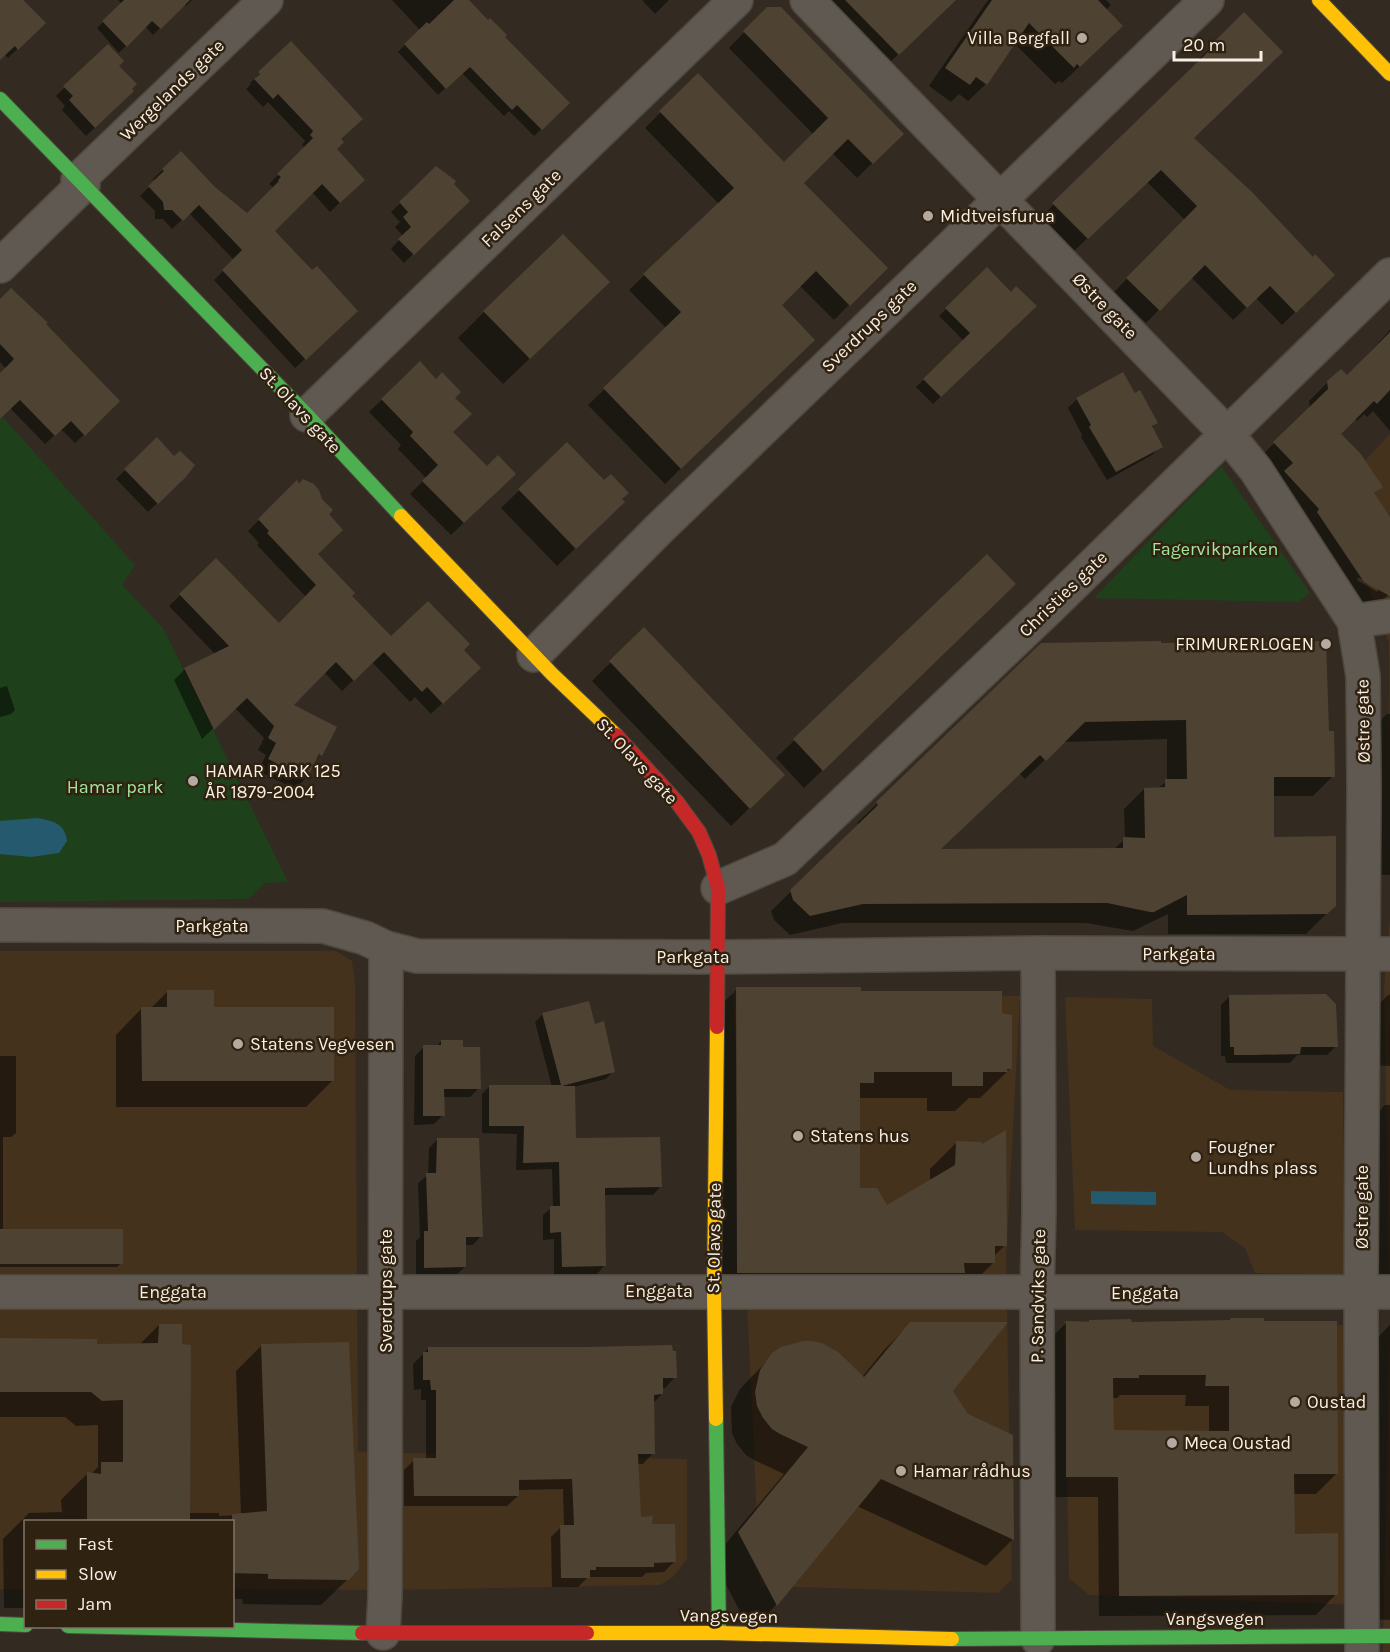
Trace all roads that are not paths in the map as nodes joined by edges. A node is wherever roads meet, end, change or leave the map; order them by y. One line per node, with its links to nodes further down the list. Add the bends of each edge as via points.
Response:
1 (266, 0): 8 (street, Wergelands gate)
2 (736, 0): 12 (street, Falsens gate)
3 (807, 0): 9 (street, Østre gate)
4 (1207, 0): 9 (street, Sverdrups gate)
5 (1319, 0): 6 (main road)
6 (1390, 74)
7 (0, 99): 8 (main road, St. Olavs gate)
8 (80, 183): 10 (street, Wergelands gate); 12 (main road, St. Olavs gate)
9 (1001, 199): 13 (street, Østre gate); 16 (street, Sverdrups gate)
10 (0, 266)
11 (1390, 275): 13 (street, Christies gate)
12 (307, 416): 16 (main road, St. Olavs gate)
13 (1227, 434): 15 (street, Østre gate, via 1256,470); 17 (street, Christies gate, via 785,859)
14 (1390, 616): 15 (street)
15 (1354, 621): 21 (street, Østre gate, via 1363,676 1364,787)
16 (534, 655): 17 (main road, St. Olavs gate, via 653,774 695,826 714,867)
17 (718, 888): 22 (main road, St. Olavs gate)
18 (0, 925): 19 (street, Parkgata, via 323,926)
19 (386, 948): 22 (street, Parkgata, via 417,956); 23 (street, Sverdrups gate)
20 (1038, 953): 21 (street, Parkgata); 22 (street, Parkgata); 27 (street, P. Sandviks gate)
21 (1377, 954): 26 (street, Østre gate)
22 (717, 957): 24 (main road, St. Olavs gate)
23 (387, 1291): 24 (street, Enggata); 25 (street, Enggata); 31 (street, Sverdrups gate)
24 (714, 1291): 27 (street, Enggata); 34 (main road, St. Olavs gate)
25 (0, 1292)
26 (1376, 1292): 27 (street, Enggata); 33 (street, Østre gate)
27 (1036, 1294): 32 (street, P. Sandviks gate)
28 (0, 1624): 29 (main road)
29 (24, 1625)
30 (158, 1628): 31 (main road, Vangsvegen)
31 (383, 1633): 34 (main road, Vangsvegen)
32 (1038, 1639): 33 (main road, Vangsvegen); 34 (main road, Vangsvegen)
33 (1371, 1642)
34 (719, 1643)

